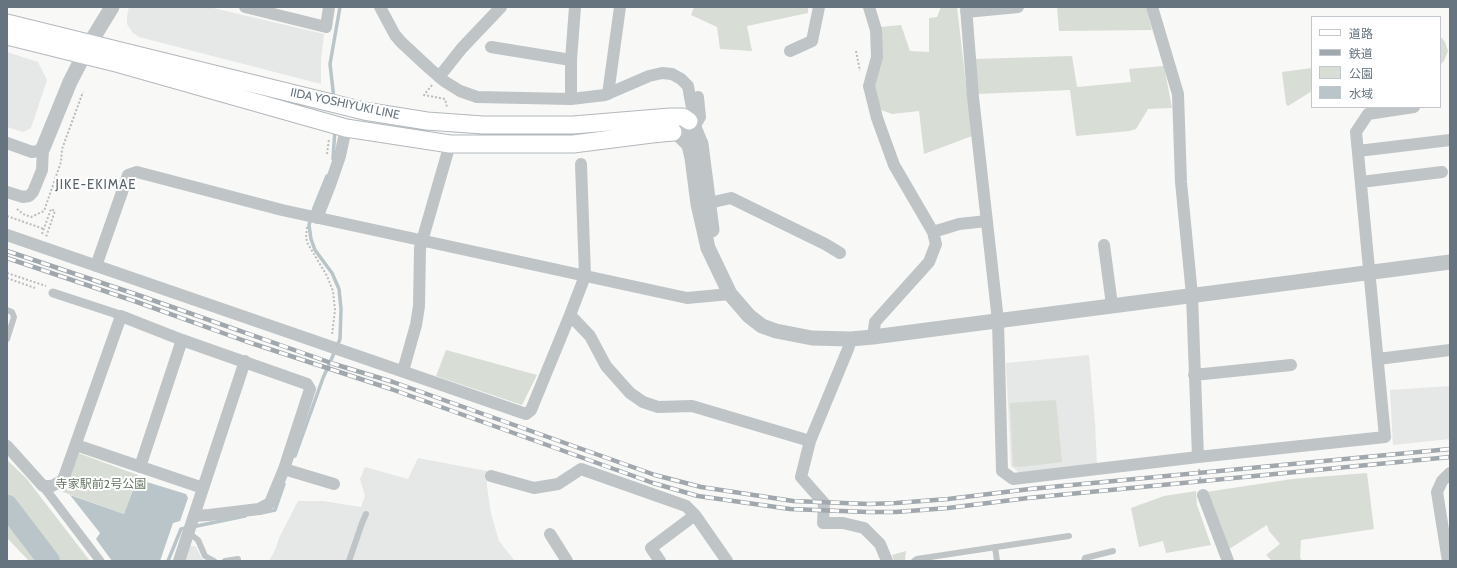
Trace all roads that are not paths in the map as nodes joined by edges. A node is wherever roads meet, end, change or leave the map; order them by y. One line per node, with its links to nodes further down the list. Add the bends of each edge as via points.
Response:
1 (112, 7): 17 (street)
2 (245, 7): 12 (street)
3 (329, 7): 12 (street, via 326,27)
4 (380, 7): 20 (street, via 395,35)
5 (501, 7): 20 (street, via 462,48)
6 (575, 7): 19 (street)
7 (620, 7): 21 (street)
8 (819, 7): 18 (street, via 812,41)
9 (869, 7): 39 (street, via 876,30 877,57 870,86 877,118 894,165)
10 (1018, 7): 13 (street)
11 (1152, 7): 51 (street, via 1178,94 1181,182)
12 (260, 9)
13 (966, 10): 38 (street)
14 (7, 23): 17 (main road, IIDA YOSHIYUKI LINE)
15 (7, 36): 17 (main road, IIDA YOSHIYUKI LINE)
16 (491, 47): 19 (street)
17 (87, 49): 24 (main road, IIDA YOSHIYUKI LINE, via 364,111 427,121 498,125 573,124 683,117); 25 (main road, IIDA YOSHIYUKI LINE); 30 (street, via 70,82)
18 (790, 51)
19 (571, 60): 22 (street)
20 (439, 77): 22 (street, via 460,91 477,97)
21 (608, 94): 22 (street); 24 (street, via 649,76 662,72 672,74 688,86)
22 (571, 99)
23 (1407, 108): 31 (street, via 1368,114 1356,132)
24 (692, 124): 26 (street); 36 (street, via 701,144)
25 (346, 128): 29 (main road, IIDA YOSHIYUKI LINE); 37 (street, via 330,185)
26 (673, 132): 29 (main road, IIDA YOSHIYUKI LINE, via 573,144); 46 (street, via 689,145 708,248)
27 (1450, 140): 31 (street)
28 (7, 144): 30 (street, via 32,152)
29 (450, 144): 41 (street)
30 (43, 148): 35 (street, via 42,170 33,192 23,197)
31 (1358, 151): 34 (street)
32 (581, 164): 48 (street)
33 (1442, 172): 34 (street)
34 (1361, 182): 47 (street)
35 (7, 192)
36 (709, 203): 43 (street, via 731,198); 46 (street)
37 (312, 216): 41 (street); 45 (street, via 137,172 128,174)
38 (987, 221): 39 (street, via 959,224); 56 (street)
39 (933, 232): 57 (street, via 936,244 929,262 875,322)
40 (7, 235): 45 (street)
41 (421, 240): 48 (street); 65 (street, via 419,306)
42 (1104, 245): 52 (street)
43 (840, 253)
44 (1450, 262): 47 (street)
45 (96, 266): 65 (street)
46 (718, 268): 50 (street)
47 (1370, 273): 51 (street); 62 (street)
48 (585, 276): 50 (street, via 688,298); 54 (street)
49 (53, 293): 55 (street)
50 (730, 294): 59 (street, via 749,316 762,326 812,338)
51 (1192, 294): 52 (street); 66 (street)
52 (1112, 305): 56 (street)
53 (7, 310): 58 (lane, via 12,312 14,317)
54 (570, 315): 65 (street, via 531,410 526,414); 67 (street, via 590,336 606,366 630,393 643,402 658,407 692,406)
55 (121, 316): 60 (street); 68 (street)
56 (998, 321): 57 (street); 70 (street, via 1002,471 1013,479)
57 (873, 337): 59 (street)
58 (7, 339)
59 (851, 339): 67 (street)
60 (182, 340): 63 (street); 71 (street)
61 (1450, 350): 62 (street)
62 (1378, 359): 70 (street, via 1385,437)
63 (245, 361): 72 (street, via 307,384 310,389); 77 (street)
64 (1291, 365): 66 (street)
65 (403, 371)
66 (1194, 375): 70 (street)
67 (810, 441): 96 (street, via 801,477 824,503 823,523 843,523 864,528 880,544)
68 (76, 444): 71 (street); 76 (street, via 63,480 52,486)
69 (7, 446): 76 (street)
70 (1198, 457)
71 (140, 467): 77 (street)
72 (284, 469): 75 (street); 81 (street, via 270,503 265,506 245,511)
73 (1450, 474): 101 (street, via 1442,481 1437,492)
74 (491, 476): 80 (street, via 534,488 558,484 581,469 686,506)
75 (334, 484)
76 (43, 486): 88 (street)
77 (203, 488): 81 (street)
78 (1203, 495): 100 (street)
79 (366, 514): 92 (lane)
80 (695, 515): 94 (street, via 651,548); 95 (street)
81 (194, 516): 82 (street)
82 (189, 533): 89 (street); 90 (lane, via 198,540 205,556)
83 (550, 534): 93 (street)
84 (1069, 536): 85 (lane)
85 (994, 547): 97 (lane); 98 (lane)
86 (1113, 551): 99 (lane, via 1085,558)
87 (238, 559): 91 (lane)
88 (100, 561)
89 (179, 561)
90 (214, 561)
91 (225, 561)
92 (348, 561)
93 (567, 561)
94 (660, 561)
95 (727, 561)
96 (887, 561)
97 (914, 561)
98 (997, 561)
99 (1084, 561)
100 (1228, 561)
101 (1448, 561)

